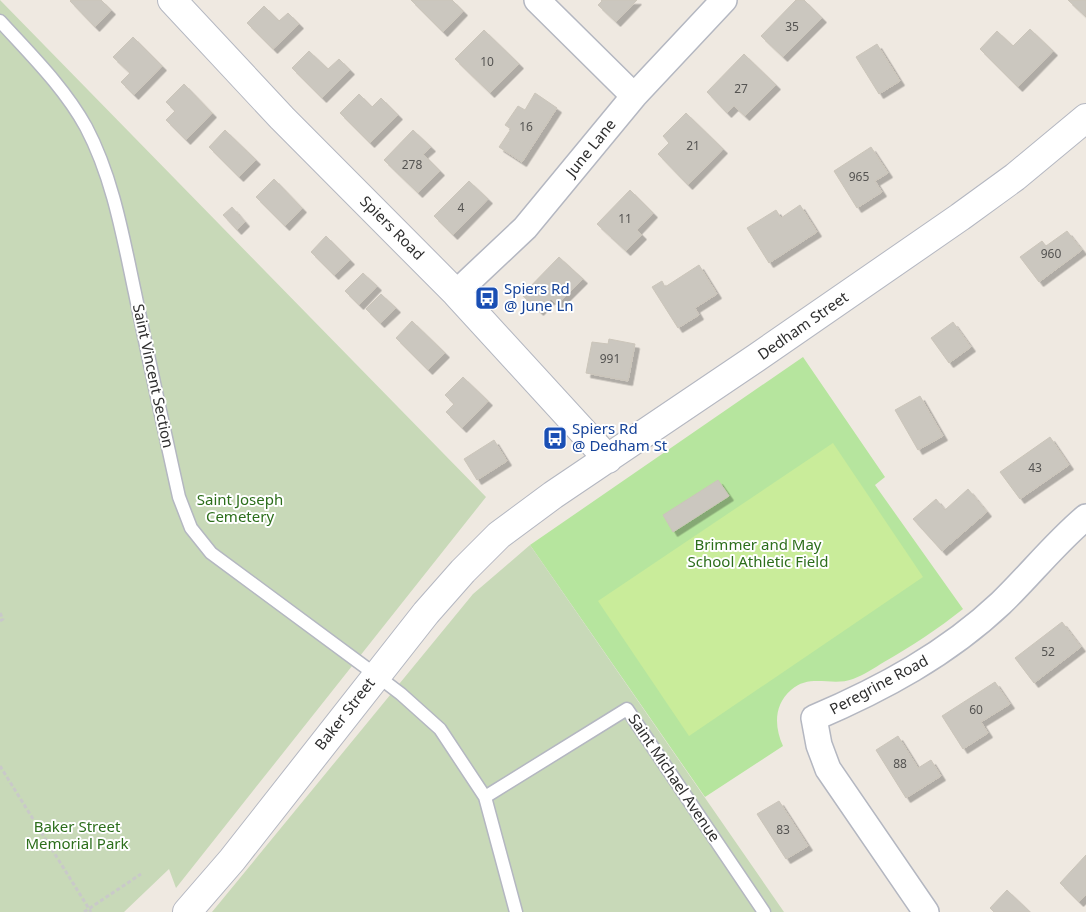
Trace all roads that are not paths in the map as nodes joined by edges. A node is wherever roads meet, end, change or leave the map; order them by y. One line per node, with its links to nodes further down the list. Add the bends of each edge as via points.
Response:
1 (172, 0): 7 (street, Spiers Road, via 282,118)
2 (538, 0): 5 (street)
3 (724, 0): 5 (street, June Lane)
4 (0, 21): 11 (lane, Saint Vincent Section, via 66,97 97,150 117,210 179,497 191,528 211,553)
5 (634, 96): 7 (street, June Lane, via 526,228)
6 (1086, 118): 8 (street, Dedham Street, via 976,206)
7 (456, 293): 8 (street, Spiers Road)
8 (608, 459): 10 (street, Dedham Street)
9 (1086, 517): 16 (street, Peregrine Road, via 1000,604 953,643 878,689 814,718 828,769)
10 (513, 524): 11 (street, Baker Street, via 463,571)
11 (376, 674): 12 (lane, via 440,729); 13 (street, Baker Street, via 232,860)
12 (484, 797): 14 (lane); 15 (lane, Saint Michael Avenue, via 627,709)
13 (187, 912)
14 (516, 912)
15 (764, 912)
16 (926, 912)

